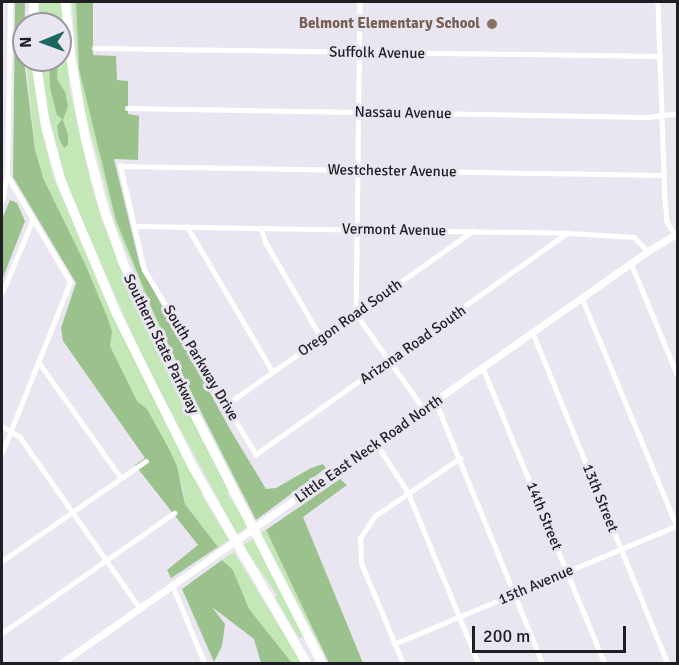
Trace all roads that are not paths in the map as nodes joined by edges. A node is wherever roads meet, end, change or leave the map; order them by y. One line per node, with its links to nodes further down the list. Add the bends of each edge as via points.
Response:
1 (10, 2): 13 (street)
2 (65, 2): 67 (highway, Southern State Parkway, via 86,146 124,267 153,334)
3 (360, 2): 6 (street)
4 (658, 2): 7 (street)
5 (94, 48): 6 (street, Suffolk Avenue)
6 (359, 53): 7 (street, Suffolk Avenue); 10 (street)
7 (660, 56): 12 (street)
8 (37, 72): 66 (highway, Southern State Parkway, via 45,125 60,179 115,311 185,453)
9 (127, 108): 10 (street, Nassau Avenue)
10 (359, 112): 12 (street, Nassau Avenue); 15 (street)
11 (678, 113): 12 (street, Nassau Avenue)
12 (662, 116): 16 (street)
13 (4, 165): 17 (street)
14 (120, 166): 15 (street, Westchester Avenue); 20 (street, South Parkway Drive)
15 (357, 171): 16 (street, Westchester Avenue); 23 (street)
16 (663, 175): 26 (street, via 667,222)
17 (8, 176): 18 (street); 19 (street)
18 (2, 201)
19 (33, 219): 29 (street); 34 (street, via 70,282)
20 (134, 226): 21 (street, Vermont Avenue); 40 (street, South Parkway Drive, via 144,270)
21 (187, 226): 22 (street, Vermont Avenue); 37 (street)
22 (261, 228): 23 (street, Vermont Avenue); 33 (street)
23 (357, 230): 24 (street, Vermont Avenue); 31 (street)
24 (473, 231): 25 (street, Vermont Avenue); 31 (street, Oregon Road South)
25 (567, 233): 27 (street, Vermont Avenue, via 634,237); 35 (street, Arizona Road South)
26 (677, 236): 27 (main road, Little East Neck Road North)
27 (648, 251): 28 (main road, Little East Neck Road North)
28 (631, 263): 30 (main road, Little East Neck Road North); 38 (street)
29 (2, 293)
30 (582, 298): 32 (main road, Little East Neck Road North); 53 (street)
31 (356, 314): 33 (street, Oregon Road South); 35 (street)
32 (533, 333): 36 (main road, Little East Neck Road North); 54 (street, 13th Street)
33 (321, 337): 37 (street, Oregon Road South)
34 (39, 361): 43 (street); 49 (street)
35 (391, 361): 41 (street); 46 (street, Arizona Road South)
36 (483, 368): 39 (main road, Little East Neck Road North); 57 (street, 14th Street)
37 (273, 372): 40 (street, Oregon Road South)
38 (678, 376)
39 (436, 402): 41 (main road, Little East Neck Road North); 47 (street)
40 (226, 405): 46 (street, South Parkway Drive)
41 (425, 410): 44 (main road, Little East Neck Road North)
42 (2, 426): 43 (street)
43 (11, 429): 45 (street); 51 (street)
44 (376, 443): 50 (street); 58 (main road, Little East Neck Road North)
45 (2, 453)
46 (256, 456)
47 (460, 458): 50 (street); 59 (street)
48 (146, 461): 49 (street)
49 (121, 478): 51 (street)
50 (408, 492): 61 (street); 63 (street, via 368,523 359,546 361,563)
51 (72, 512): 55 (street); 56 (street)
52 (174, 513): 55 (street)
53 (677, 527): 54 (street, 15th Avenue)
54 (621, 549): 57 (street, 15th Avenue); 72 (street, 13th Street)
55 (106, 560): 60 (street); 62 (street)
56 (2, 561)
57 (567, 572): 59 (street, 15th Avenue); 71 (street, 14th Street)
58 (172, 586): 60 (main road, Little East Neck Road North); 65 (street)
59 (515, 593): 61 (street, 15th Avenue); 70 (street)
60 (139, 607): 64 (main road, Little East Neck Road North)
61 (460, 617): 63 (street, 15th Avenue); 69 (street)
62 (2, 633)
63 (394, 644): 68 (street)
64 (62, 663)
65 (205, 663)
66 (307, 663)
67 (322, 663)
68 (403, 663)
69 (479, 663)
70 (543, 663)
71 (605, 663)
72 (668, 663)

